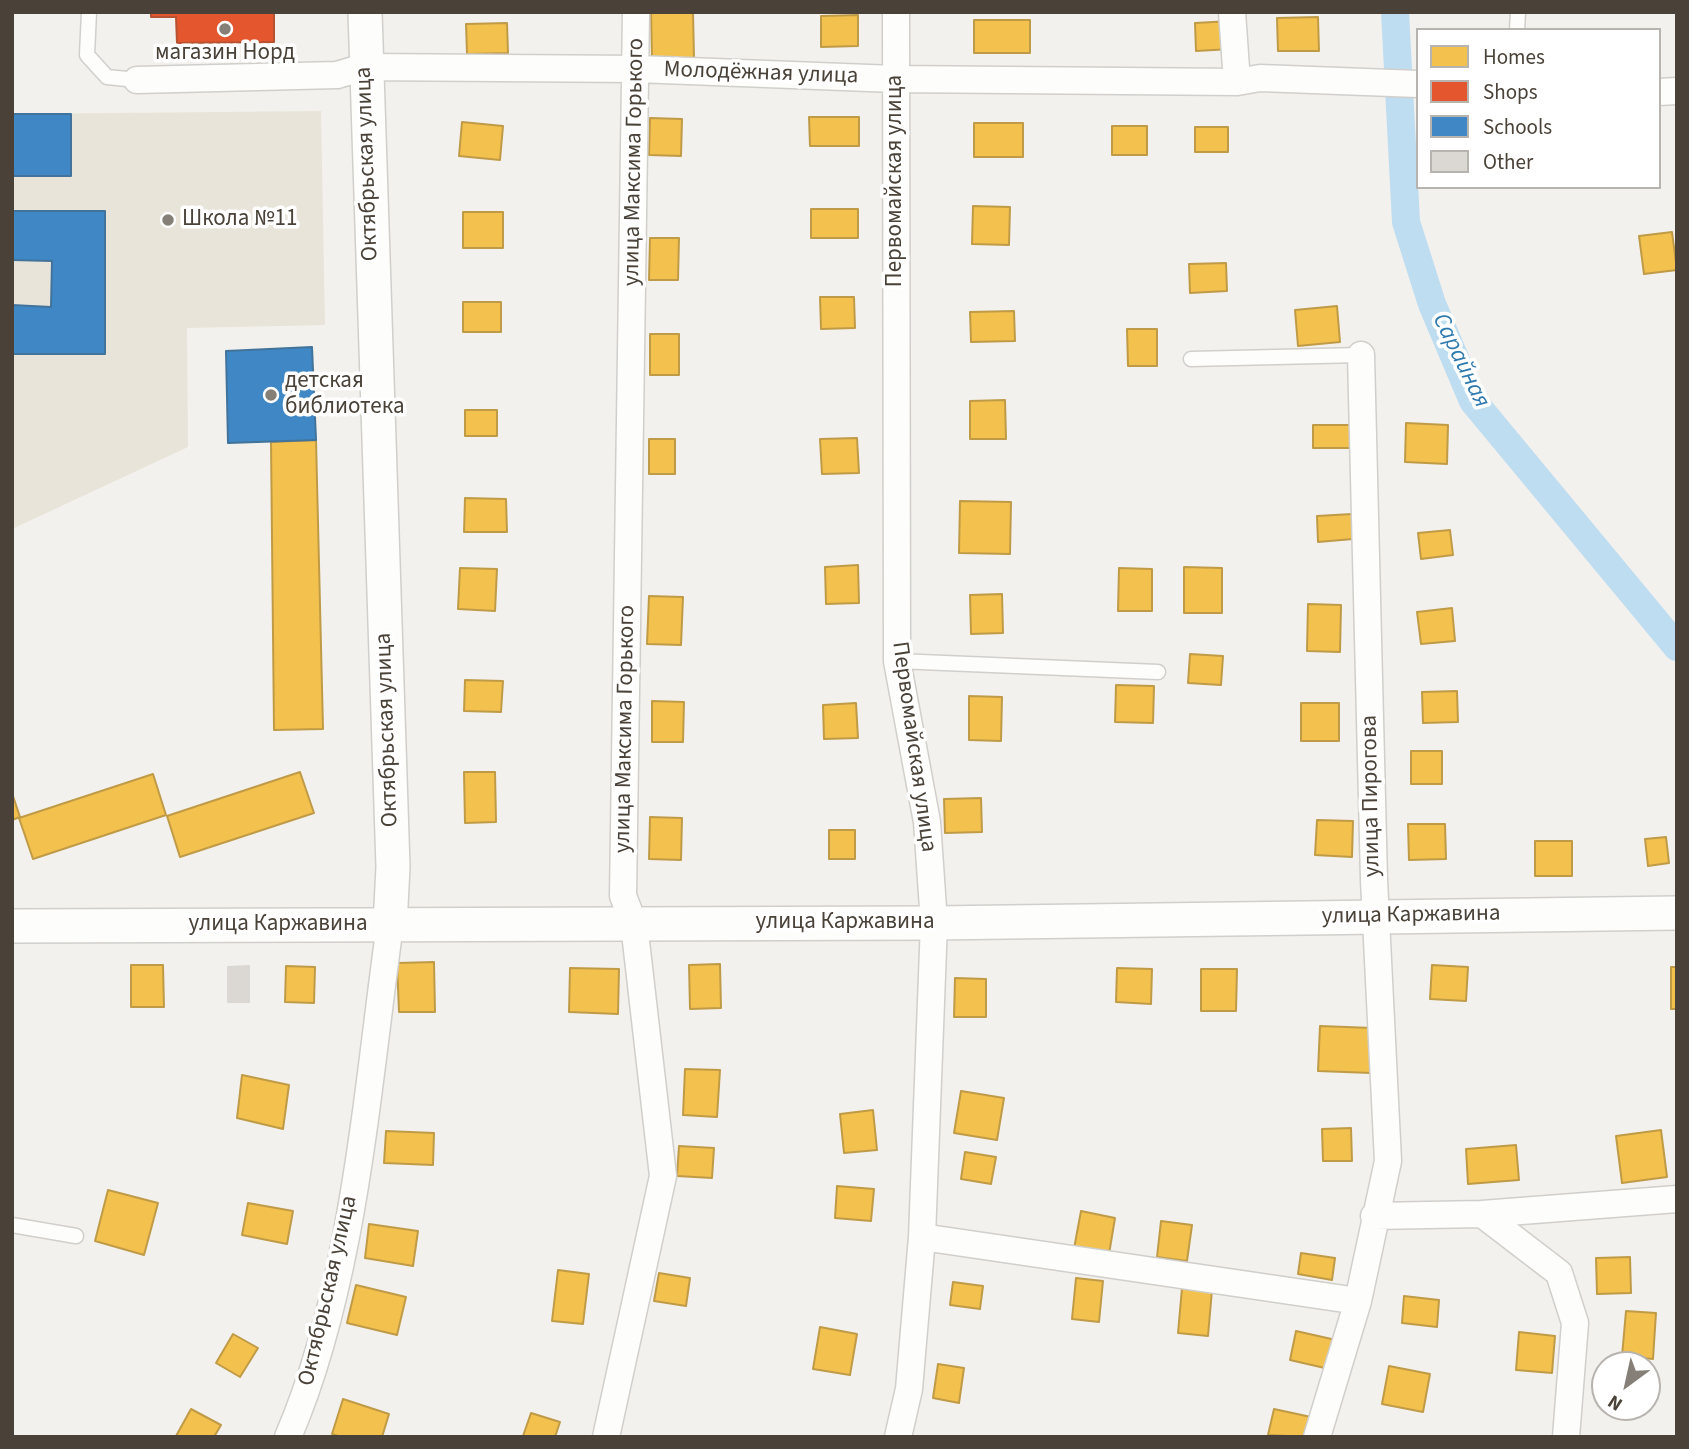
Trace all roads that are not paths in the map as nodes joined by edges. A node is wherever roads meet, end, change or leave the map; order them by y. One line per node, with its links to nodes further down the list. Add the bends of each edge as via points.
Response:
1 (89, 12): 9 (lane, via 87,55 107,77)
2 (365, 12): 6 (street, Октябрьская улица)
3 (636, 12): 7 (street, улица Максима Горького)
4 (896, 12): 8 (street, Первомайская улица)
5 (1232, 12): 10 (street)
6 (364, 67): 7 (street, Молодёжная улица); 9 (street, Молодёжная улица, via 337,75); 20 (street, Октябрьская улица, via 393,867)
7 (637, 69): 8 (street, Молодёжная улица); 19 (street, улица Максима Горького, via 623,896)
8 (895, 79): 10 (street, Молодёжная улица); 14 (street, Первомайская улица)
9 (137, 80)
10 (1248, 80): 11 (street, Молодёжная улица)
11 (1416, 84)
12 (1361, 355): 13 (lane); 17 (street, улица Пирогова)
13 (1191, 359)
14 (898, 661): 15 (lane); 18 (street, Первомайская улица, via 927,822)
15 (1158, 672)
16 (1669, 913): 17 (street, улица Каржавина)
17 (1377, 916): 18 (street, улица Каржавина); 24 (street, улица Пирогова, via 1388,1161)
18 (934, 923): 19 (street, улица Каржавина); 27 (street, Первомайская улица)
19 (634, 924): 20 (street, улица Каржавина); 30 (street, улица Максима Горького, via 663,1176)
20 (390, 925): 21 (street, улица Каржавина); 29 (street, Октябрьская улица, via 349,1215 330,1311)
21 (12, 926)
22 (1677, 1199): 23 (street)
23 (1482, 1214): 24 (street); 33 (street, via 1559,1273 1575,1323)
24 (1374, 1216): 28 (street, улица Пирогова)
25 (12, 1225): 26 (lane)
26 (76, 1236)
27 (922, 1237): 28 (street); 31 (street, Первомайская улица, via 909,1389)
28 (1358, 1301): 32 (street, улица Пирогова)
29 (288, 1437)
30 (606, 1437)
31 (898, 1437)
32 (1317, 1437)
33 (1566, 1437)

